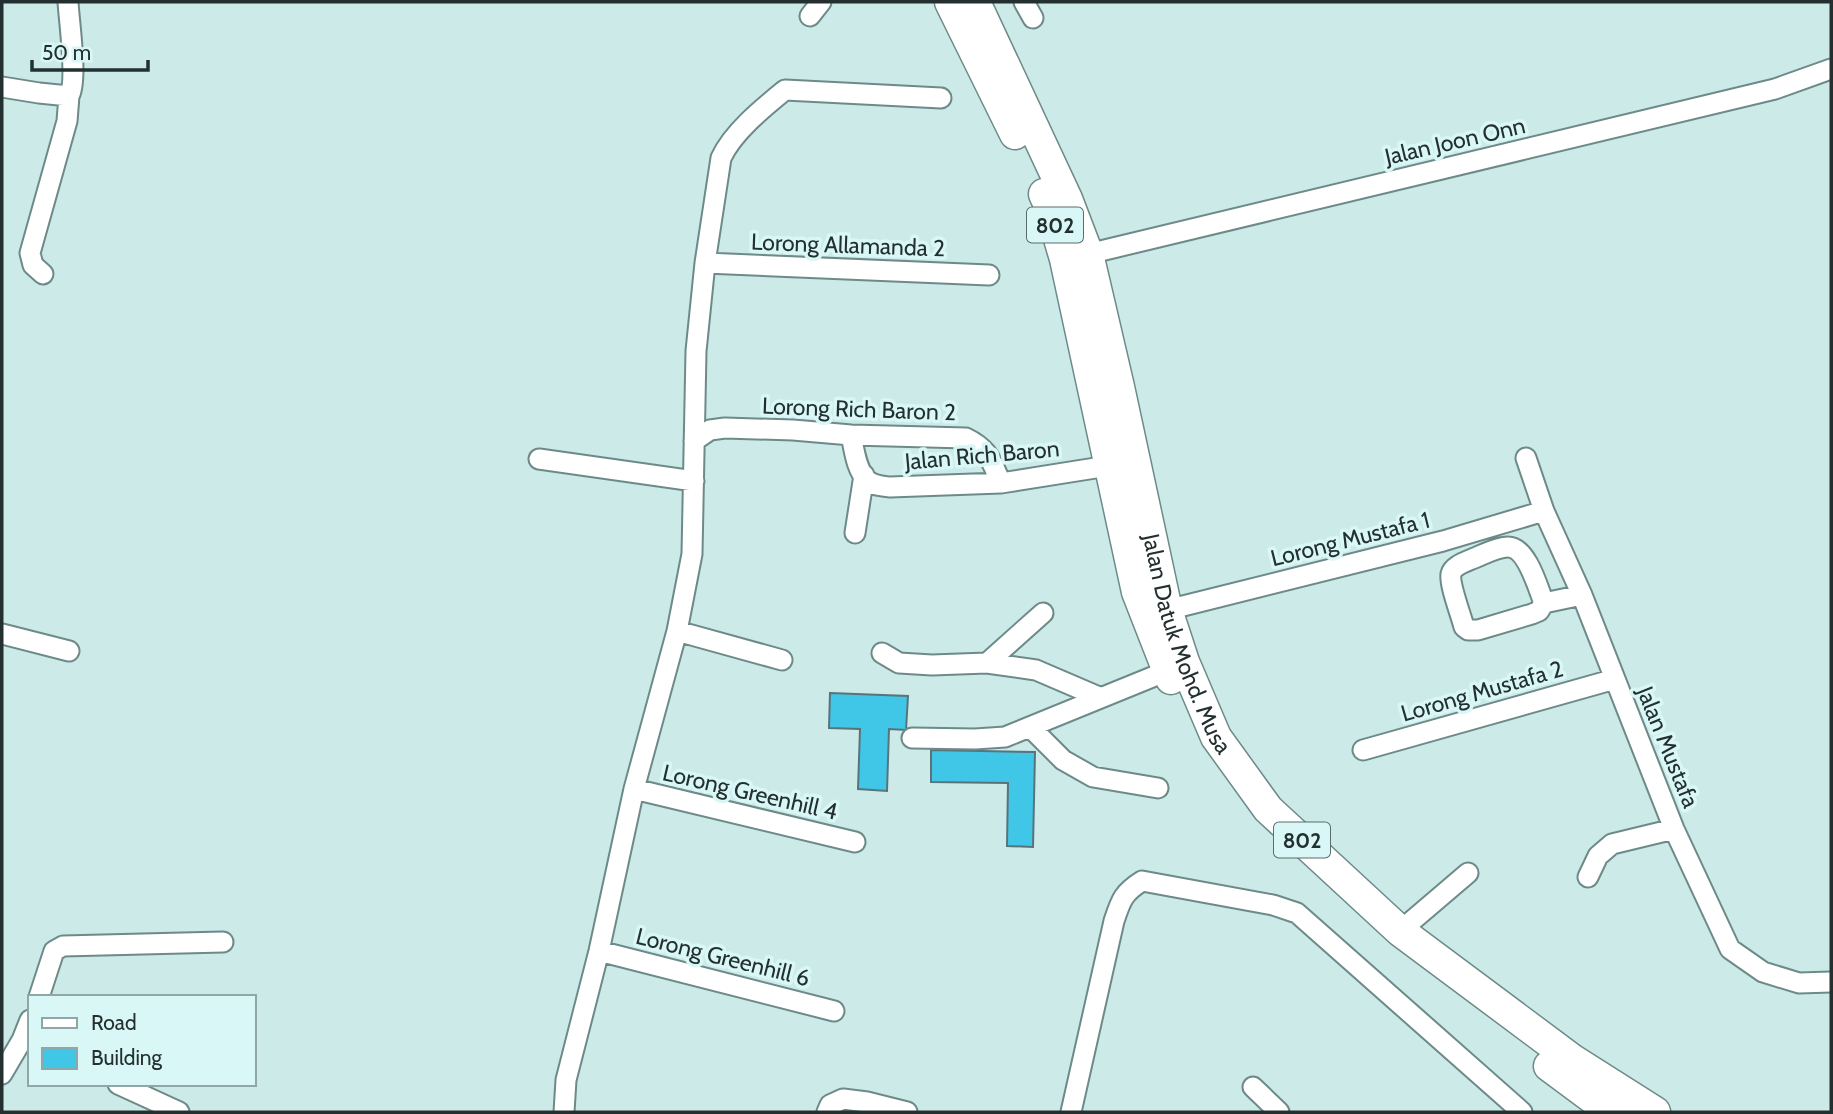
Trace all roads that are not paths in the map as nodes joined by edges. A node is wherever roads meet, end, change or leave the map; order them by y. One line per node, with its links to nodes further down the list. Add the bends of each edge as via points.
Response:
1 (68, 2): 6 (street, via 73,63)
2 (950, 2): 17 (highway, Jalan Datuk Mohd. Musa / 802, via 1049,205 1065,259)
3 (975, 2): 8 (highway, Jalan Datuk Mohd. Musa / 802)
4 (1831, 69): 8 (street, Jalan Joon Onn, via 1775,89)
5 (2, 87): 6 (street)
6 (68, 96): 10 (street, via 67,121 30,253 33,265)
7 (942, 98): 9 (street, via 785,90 727,144 720,158)
8 (1088, 254): 13 (highway, Jalan Datuk Mohd. Musa / 802)
9 (705, 263): 11 (street, Lorong Allamanda 2); 14 (street, via 696,351)
10 (43, 274)
11 (989, 275)
12 (851, 435): 14 (street, Lorong Rich Baron 2, via 725,428 710,430); 18 (street); 20 (street, Lorong Rich Baron 2, via 966,438 988,453)
13 (1129, 439): 17 (highway, via 1121,458); 27 (highway, Jalan Datuk Mohd. Musa / 802)
14 (694, 441): 19 (street)
15 (1526, 458): 21 (street, Jalan Mustafa)
16 (540, 459): 19 (street)
17 (1108, 466): 20 (street, Jalan Rich Baron); 35 (highway, Jalan Datuk Mohd. Musa / 802, via 1137,592)
18 (864, 475): 20 (street, Jalan Rich Baron, via 877,485 890,487); 22 (street)
19 (694, 481): 29 (street, via 692,554)
20 (1001, 483)
21 (1544, 511): 23 (street, Lorong Mustafa 1); 25 (street, Jalan Mustafa)
22 (855, 533)
23 (1443, 541): 24 (street); 27 (street, Lorong Mustafa 1)
24 (1465, 562): 26 (street, via 1503,547 1516,548 1526,559); 26 (street, via 1454,568 1451,582 1468,630 1532,614)
25 (1582, 595): 26 (street); 36 (street, Jalan Mustafa)
26 (1544, 603)
27 (1167, 610): 47 (highway, Jalan Datuk Mohd. Musa / 802, via 1216,737 1269,809)
28 (1043, 613): 34 (street)
29 (677, 631): 33 (street); 42 (street)
30 (2, 634): 31 (street)
31 (69, 651)
32 (881, 653): 34 (street, via 899,663)
33 (782, 660)
34 (987, 663): 37 (street, via 1036,670)
35 (1167, 671): 37 (street); 64 (highway, Jalan Datuk Mohd. Musa / 802, via 1206,743 1261,823 1422,969)
36 (1615, 679): 40 (street, Lorong Mustafa 2); 43 (street, Jalan Mustafa)
37 (1099, 697): 38 (street)
38 (1030, 727): 39 (street, via 1005,737); 41 (street, via 1063,760 1093,777)
39 (912, 738)
40 (1363, 750)
41 (1158, 788)
42 (634, 789): 44 (street, Lorong Greenhill 4); 49 (street)
43 (1674, 829): 46 (street, via 1612,844 1598,856); 50 (street, Jalan Mustafa, via 1730,949 1763,972 1799,983)
44 (855, 842)
45 (1468, 873): 47 (street)
46 (1588, 877)
47 (1400, 931): 65 (highway, Jalan Datuk Mohd. Musa / 802, via 1573,1060)
48 (223, 942): 51 (street, via 63,946 54,951)
49 (599, 951): 52 (street, Lorong Greenhill 6); 58 (street, via 566,1080)
50 (1831, 982)
51 (40, 995)
52 (834, 1011)
53 (26, 1041): 54 (street)
54 (2, 1074)
55 (122, 1086): 57 (street)
56 (1254, 1087): 62 (street)
57 (179, 1112)
58 (564, 1112)
59 (827, 1112): 60 (street, via 830,1105 843,1099)
60 (907, 1112)
61 (1071, 1112): 63 (street, via 1114,921 1121,899 1142,881 1297,913)
62 (1279, 1112)
63 (1522, 1112)
64 (1611, 1112)
65 (1656, 1112)

